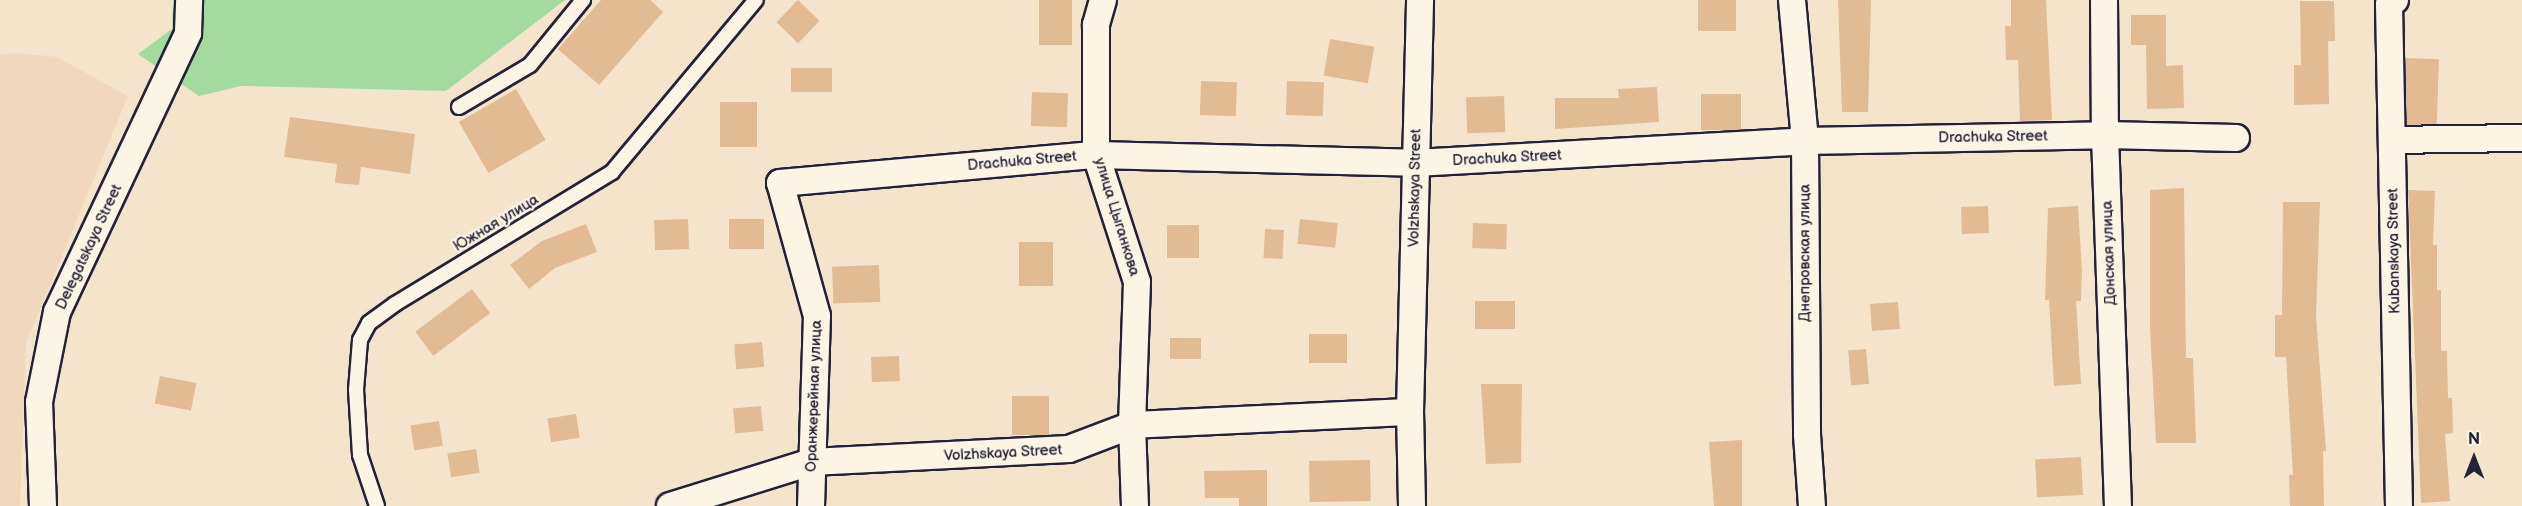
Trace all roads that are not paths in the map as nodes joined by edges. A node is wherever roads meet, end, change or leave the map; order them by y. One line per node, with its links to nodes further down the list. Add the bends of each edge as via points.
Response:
1 (189, 0): 21 (street, Delegatskaya Street, via 188,33 57,312 39,402)
2 (583, 0): 9 (lane, via 530,65)
3 (756, 0): 22 (lane, Южная улица, via 612,172 369,323 360,340 356,390 360,455)
4 (1103, 0): 15 (street, улица Цыганкова, via 1095,26)
5 (1420, 0): 16 (street, Volzhskaya Street)
6 (1792, 0): 14 (street, Днепровская улица)
7 (2104, 0): 10 (street, Донская улица)
8 (2395, 0): 13 (street, Kubanskaya Street, via 2389,4)
9 (459, 107)
10 (2105, 135): 11 (street, Drachuka Street); 14 (street, Drachuka Street); 28 (street, Донская улица)
11 (2236, 138)
12 (2522, 138): 13 (street)
13 (2392, 140): 29 (street, Kubanskaya Street)
14 (1805, 141): 16 (street, Drachuka Street); 27 (street, Днепровская улица, via 1807,435)
15 (1096, 155): 16 (street, Drachuka Street); 17 (street, Drachuka Street); 19 (street, улица Цыганкова, via 1137,282)
16 (1415, 163): 18 (street, Volzhskaya Street)
17 (780, 183): 20 (street, Оранжерейная улица, via 817,316)
18 (1410, 412): 19 (street, Volzhskaya Street); 26 (street, Volzhskaya Street)
19 (1132, 425): 20 (street, Volzhskaya Street, via 1069,449); 25 (street, улица Цыганкова)
20 (811, 462): 23 (street, Volzhskaya Street); 24 (street, Оранжерейная улица)
21 (44, 506)
22 (377, 506)
23 (670, 506)
24 (811, 506)
25 (1134, 506)
26 (1412, 506)
27 (1812, 506)
28 (2118, 506)
29 (2399, 506)

